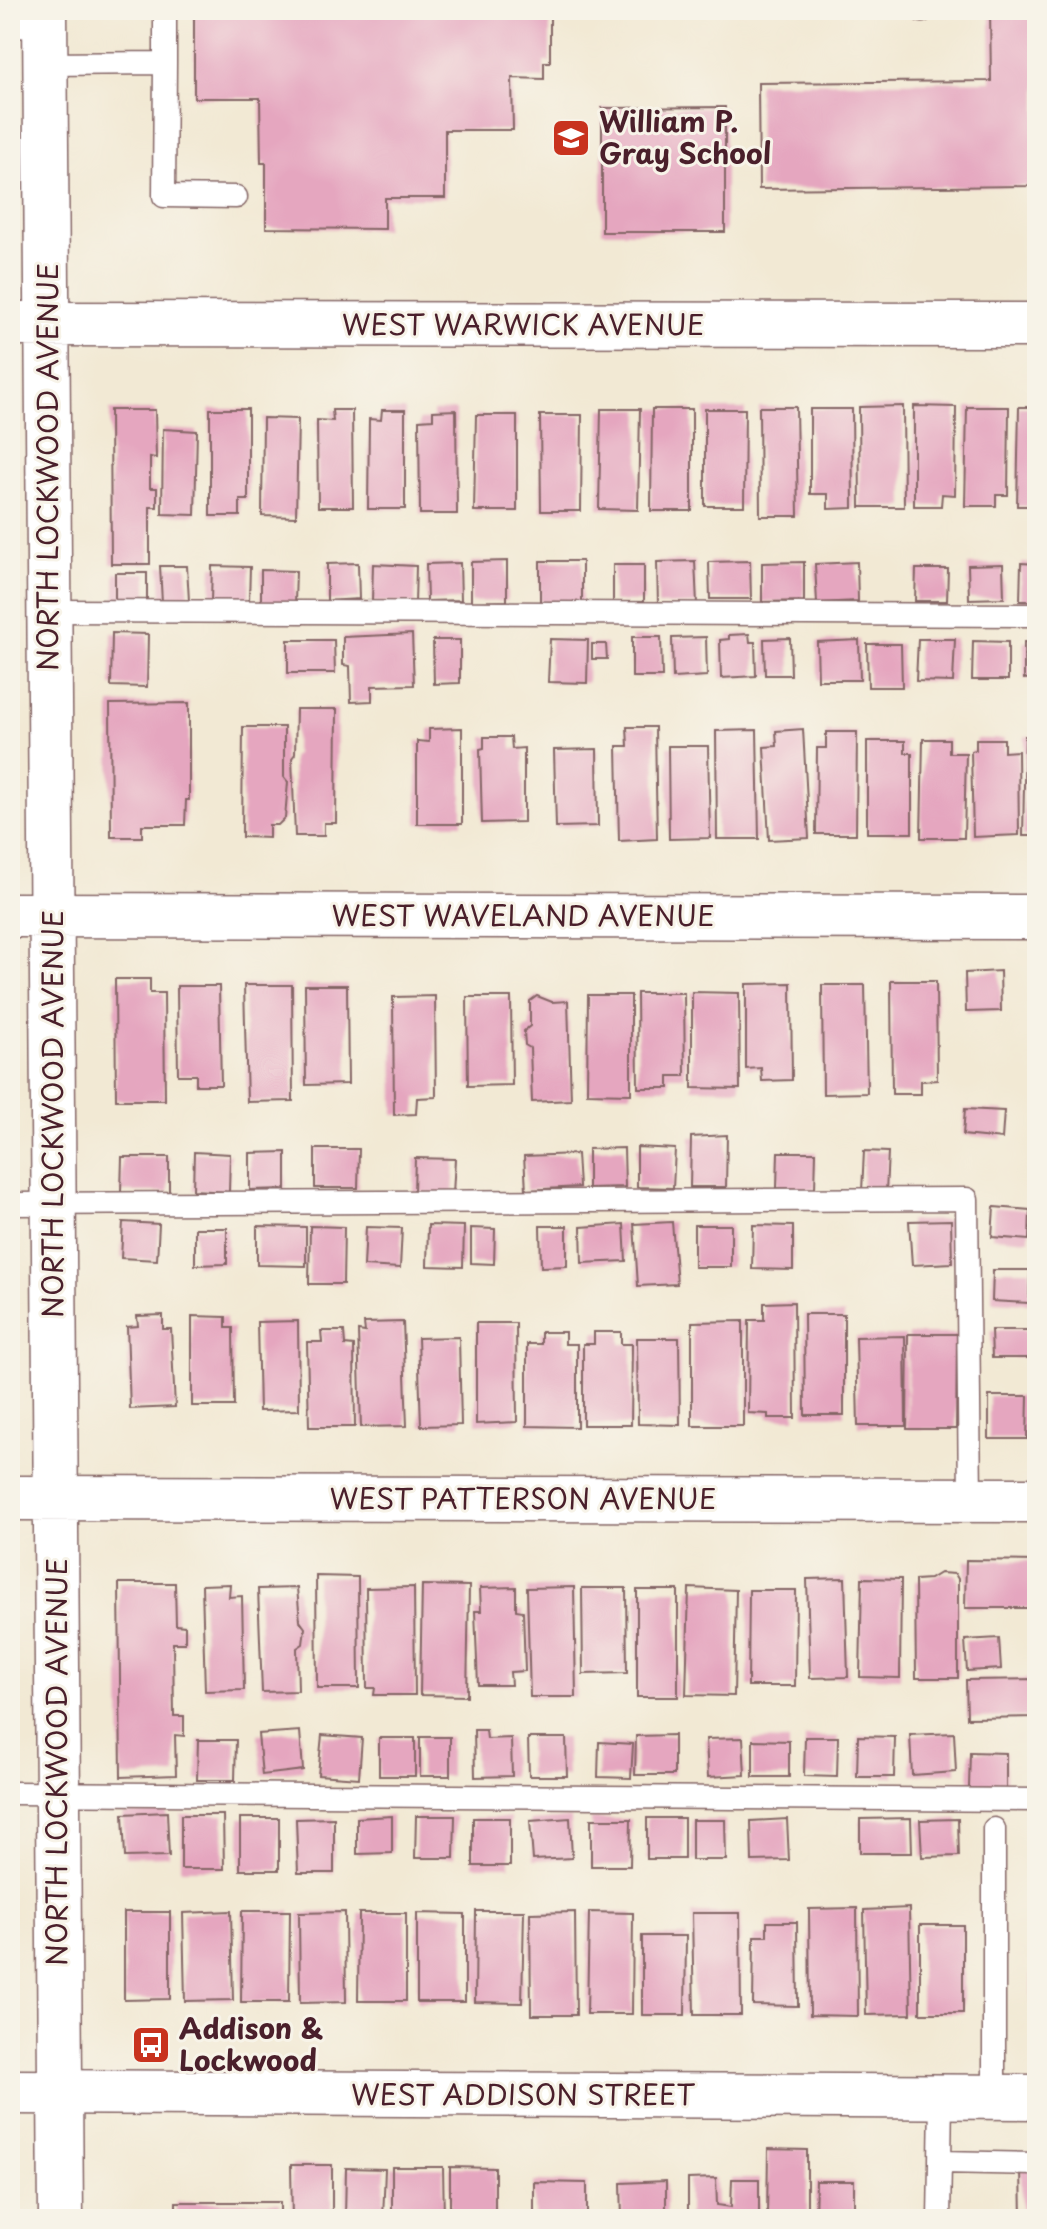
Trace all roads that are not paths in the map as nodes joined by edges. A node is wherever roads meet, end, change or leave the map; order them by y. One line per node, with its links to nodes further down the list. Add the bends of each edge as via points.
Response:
1 (165, 10): 3 (lane)
2 (36, 32): 3 (lane); 5 (street, NORTH LOCKWOOD AVENUE)
3 (165, 63): 4 (lane, via 164,196)
4 (236, 197)
5 (28, 324): 6 (street, WEST WARWICK AVENUE); 7 (street, NORTH LOCKWOOD AVENUE)
6 (1037, 325)
7 (49, 611): 8 (lane); 9 (street, NORTH LOCKWOOD AVENUE)
8 (1037, 615)
9 (31, 915): 10 (street, WEST WAVELAND AVENUE); 12 (street, NORTH LOCKWOOD AVENUE)
10 (1037, 917)
11 (10, 1204): 12 (lane)
12 (53, 1204): 14 (street, NORTH LOCKWOOD AVENUE); 15 (lane, via 967,1199)
13 (10, 1498): 14 (street, WEST PATTERSON AVENUE)
14 (55, 1499): 15 (street, WEST PATTERSON AVENUE); 18 (street, NORTH LOCKWOOD AVENUE)
15 (970, 1500): 16 (street, WEST PATTERSON AVENUE)
16 (1037, 1500)
17 (10, 1793): 18 (lane)
18 (57, 1793): 19 (lane); 22 (street, NORTH LOCKWOOD AVENUE)
19 (1037, 1800)
20 (994, 1829): 24 (lane)
21 (10, 2092): 22 (street, WEST ADDISON STREET)
22 (60, 2092): 23 (street, WEST ADDISON STREET); 28 (street, NORTH LOCKWOOD AVENUE)
23 (941, 2097): 24 (street, WEST ADDISON STREET); 26 (lane)
24 (994, 2097): 25 (street, WEST ADDISON STREET)
25 (1037, 2097)
26 (940, 2162): 27 (lane); 29 (lane)
27 (1037, 2164)
28 (61, 2219)
29 (939, 2219)

